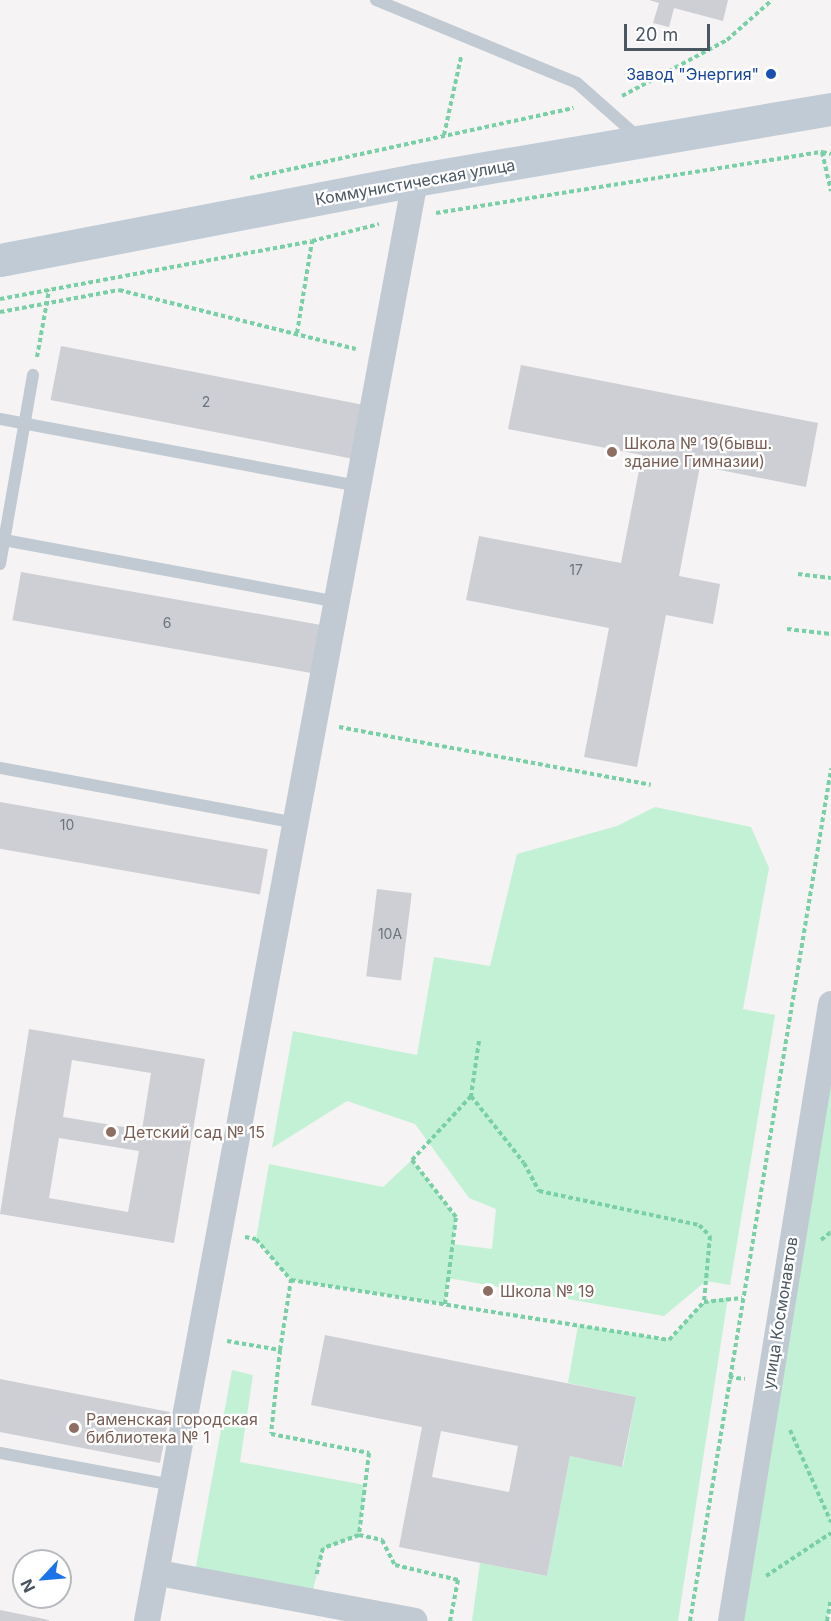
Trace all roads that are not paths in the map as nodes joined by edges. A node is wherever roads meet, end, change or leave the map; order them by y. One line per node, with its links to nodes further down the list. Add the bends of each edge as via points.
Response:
1 (376, 0): 3 (lane, via 576,83)
2 (831, 109): 3 (main road, Коммунистическая улица)
3 (644, 142): 4 (main road, Коммунистическая улица)
4 (415, 180): 5 (main road, Коммунистическая улица); 9 (street)
5 (0, 260)
6 (33, 375): 8 (lane)
7 (0, 419): 8 (lane)
8 (25, 424): 9 (lane); 10 (lane)
9 (359, 486): 12 (street)
10 (4, 540): 11 (lane); 12 (lane)
11 (0, 564)
12 (337, 602): 14 (street)
13 (0, 768): 14 (lane)
14 (297, 824): 17 (street)
15 (831, 1004): 19 (street, улица Космонавтов)
16 (0, 1453): 17 (lane)
17 (175, 1485): 18 (street)
18 (159, 1573): 20 (street); 21 (street)
19 (733, 1609)
20 (147, 1621)
21 (415, 1621)

